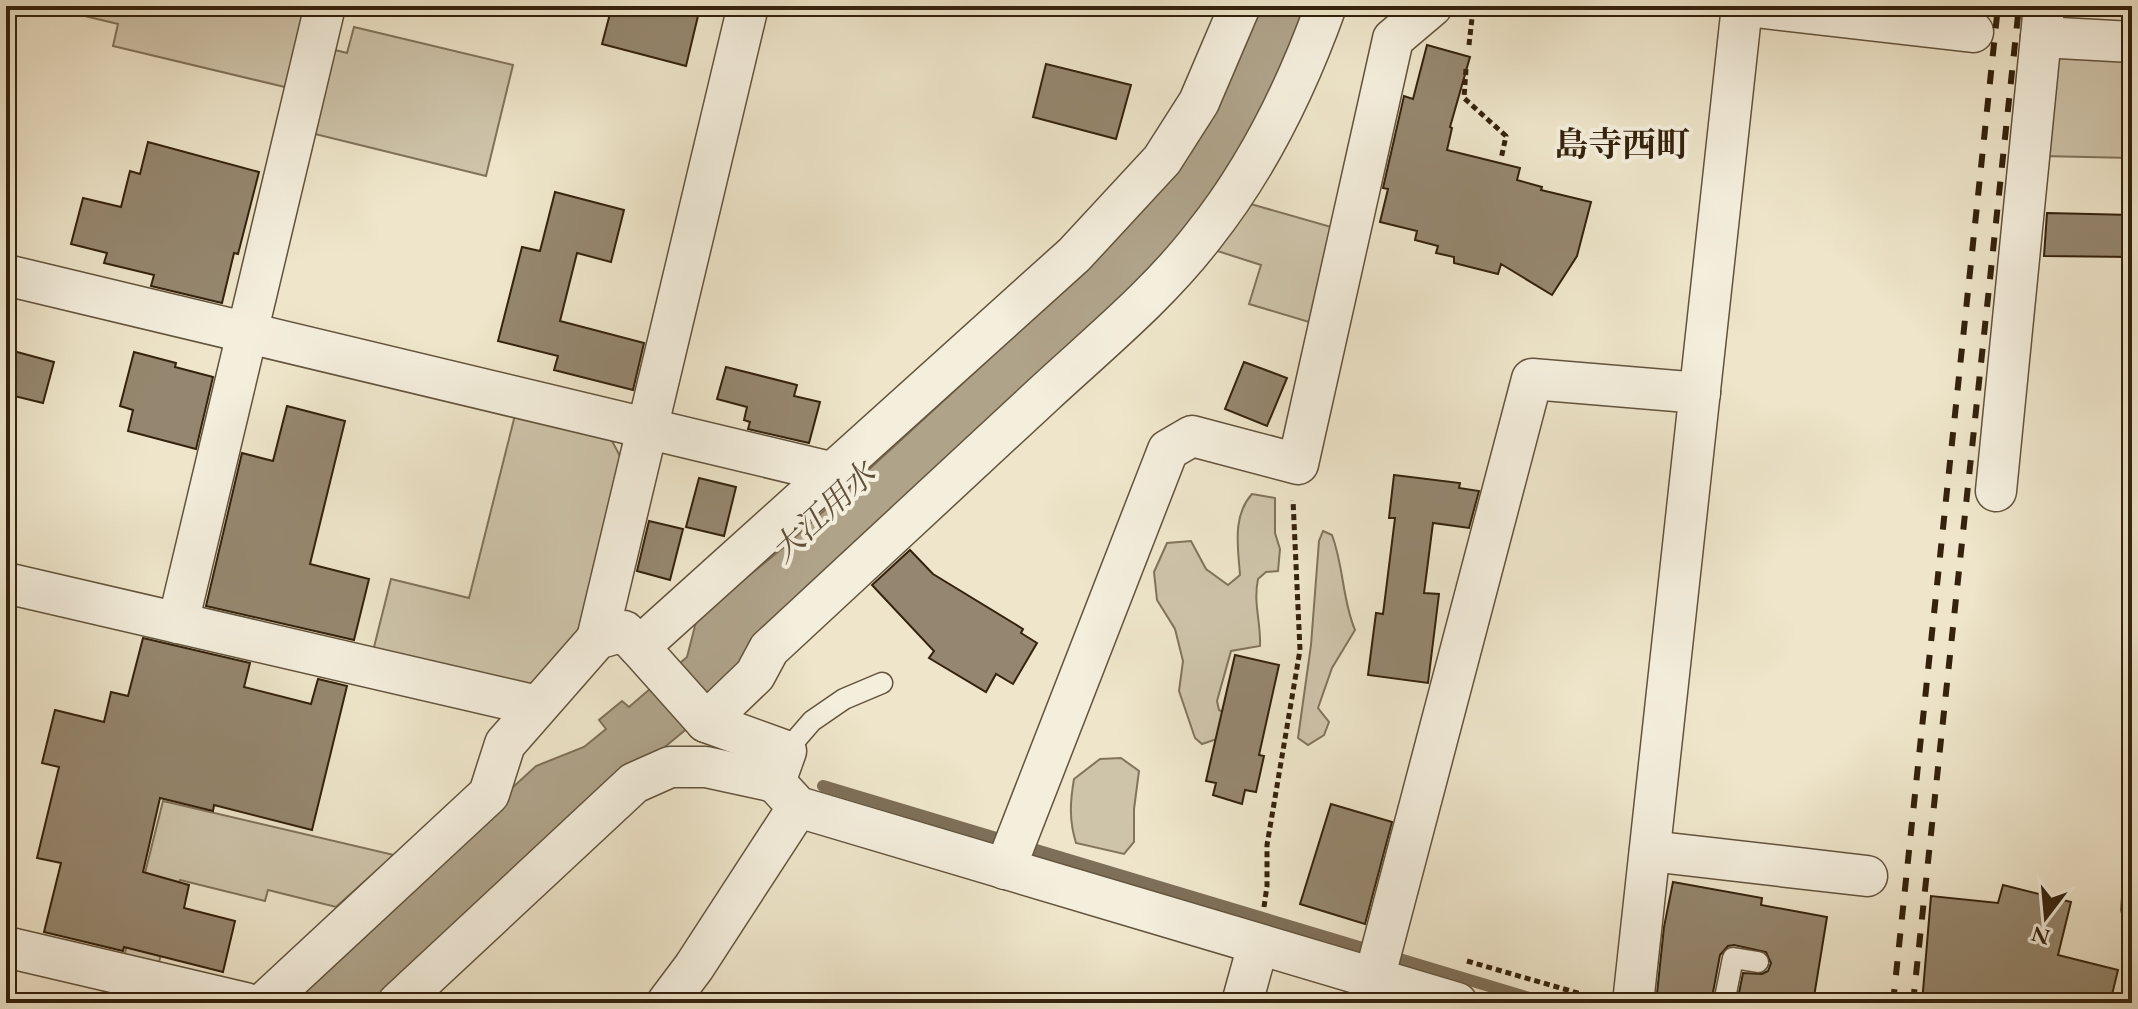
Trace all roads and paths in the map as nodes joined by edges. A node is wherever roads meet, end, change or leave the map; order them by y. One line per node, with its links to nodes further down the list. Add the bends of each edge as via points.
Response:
1 (325, 6): 15 (street)
2 (748, 6): 17 (street)
3 (1240, 6): 19 (street, via 1199,102 1162,160 1074,255)
4 (1326, 6): 27 (street, via 1277,121 1204,237 1141,304 769,649 755,675)
5 (1432, 6): 18 (street, via 1393,39)
6 (1473, 6): 11 (path)
7 (1744, 6): 9 (street); 16 (street)
8 (2042, 21): 10 (street); 20 (street)
9 (1973, 32)
10 (2132, 42)
11 (1469, 45)
12 (1466, 69): 13 (path, via 1464,98 1506,136)
13 (1501, 159)
14 (6, 275): 15 (street)
15 (248, 332): 17 (street); 22 (street)
16 (1700, 393): 30 (street); 36 (street, via 1532,379)
17 (647, 428): 19 (street); 23 (street)
18 (1298, 464): 29 (street, via 1192,436 1168,450); 32 (path, via 1292,506 1300,650 1267,845)
19 (834, 473): 24 (street)
20 (1996, 491)
21 (6, 583): 22 (street)
22 (178, 623): 26 (street)
23 (597, 639): 24 (street, via 624,631); 26 (street)
24 (647, 657): 27 (street)
25 (882, 683): 28 (lane, via 844,699 812,721)
26 (537, 706): 40 (street, via 505,744 489,794)
27 (706, 722): 28 (street)
28 (786, 780): 29 (street); 41 (street, via 706,767 670,767 634,783); 42 (street, via 694,967)
29 (1012, 851): 33 (street)
30 (1650, 851): 31 (street); 38 (street)
31 (1867, 876)
32 (1264, 904)
33 (1258, 945): 36 (street); 43 (street)
34 (6, 947): 39 (street)
35 (1461, 959): 38 (path)
36 (1380, 961): 44 (street)
37 (1758, 962): 45 (lane, via 1733,958)
38 (1615, 1001)
39 (245, 1003)
40 (264, 1003)
41 (398, 1003)
42 (667, 1003)
43 (1242, 1003)
44 (1457, 1003)
45 (1724, 1003)

